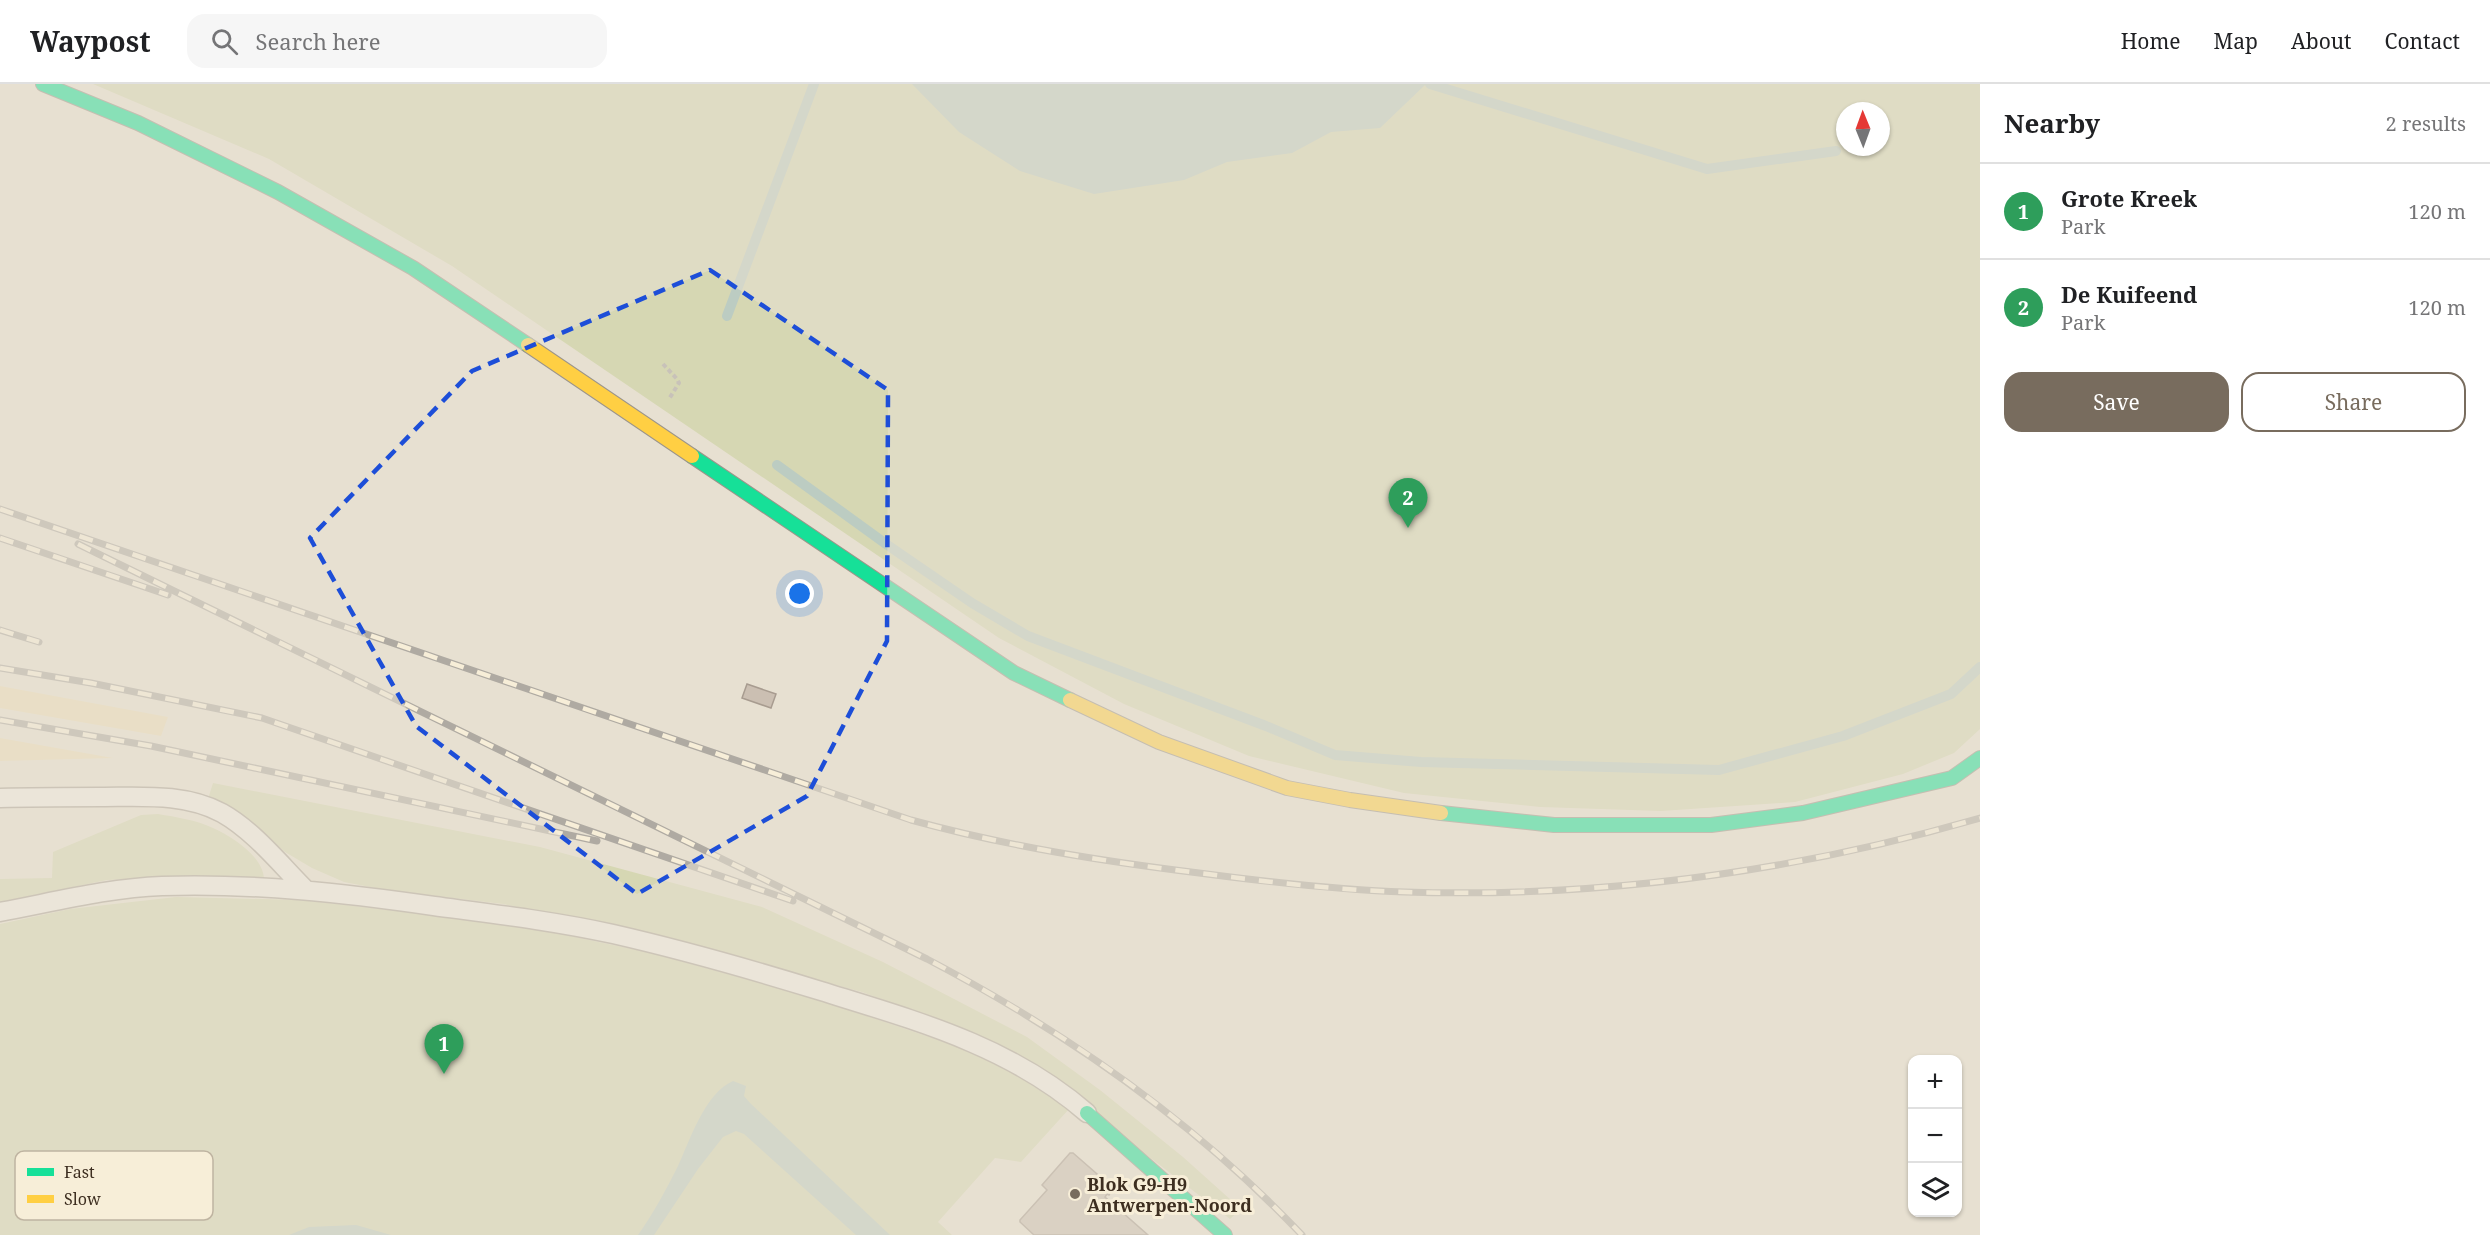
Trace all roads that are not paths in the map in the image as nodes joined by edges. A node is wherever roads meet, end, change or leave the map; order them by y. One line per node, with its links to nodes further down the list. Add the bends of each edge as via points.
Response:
1 (43, 84): 2 (street, via 195,150 310,208 413,268 1014,673 1159,742 1276,784 1350,800 1486,819 1554,825 1711,825 1803,813 1952,778)
2 (1980, 758)
3 (0, 798): 4 (lane, via 158,796 191,801 222,813 243,829)
4 (306, 890): 5 (lane, via 135,888); 6 (lane, via 581,928 756,971 913,1020 991,1051 1041,1077)
5 (0, 912)
6 (1087, 1113): 7 (street)
7 (1225, 1235)

